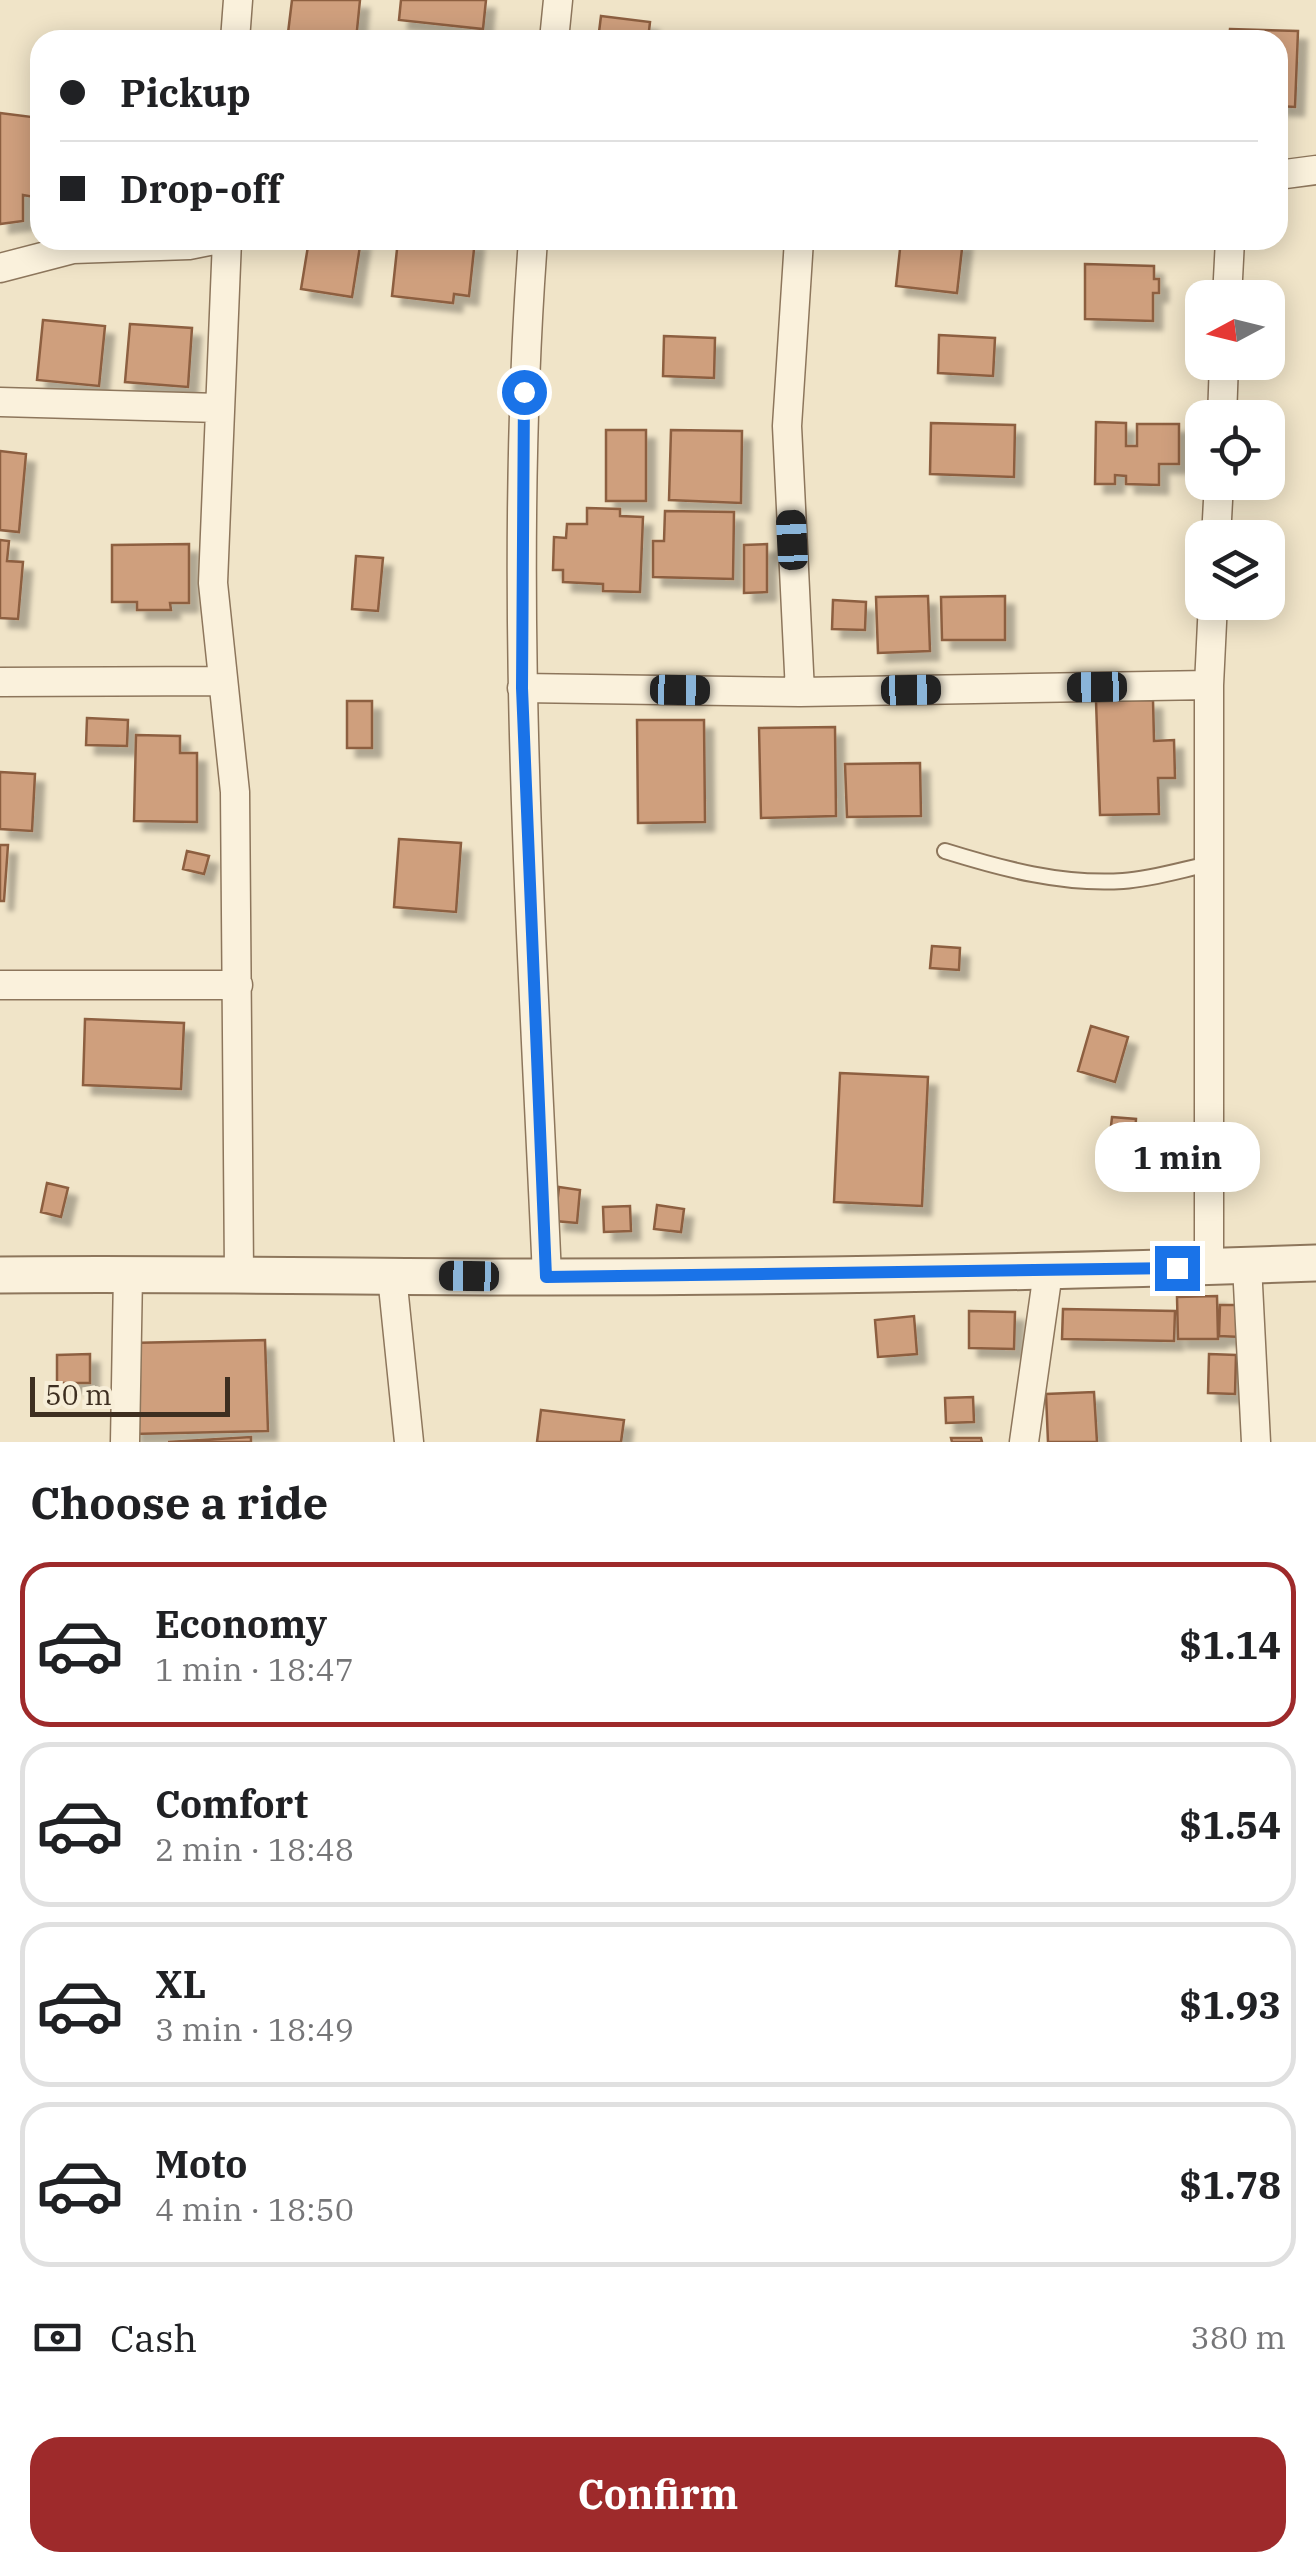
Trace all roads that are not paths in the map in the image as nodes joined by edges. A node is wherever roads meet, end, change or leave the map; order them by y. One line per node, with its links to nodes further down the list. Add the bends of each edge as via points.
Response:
1 (238, 0): 3 (street)
2 (558, 0): 4 (street)
3 (236, 30)
4 (555, 30)
5 (1316, 170): 6 (street)
6 (1288, 174)
7 (69, 250): 12 (street)
8 (227, 250): 15 (street)
9 (532, 250): 20 (street, via 523,436)
10 (798, 250): 21 (street, via 787,426)
11 (1229, 250): 13 (street)
12 (0, 268)
13 (1228, 280)
14 (0, 402): 15 (street)
15 (219, 408): 17 (street, via 213,584)
16 (1212, 620): 19 (street)
17 (222, 681): 18 (street); 25 (street, via 235,792)
18 (0, 682)
19 (1209, 685): 21 (street); 23 (street)
20 (522, 688): 21 (street); 34 (street)
21 (800, 692)
22 (945, 851): 23 (lane, via 1014,872 1089,880 1124,881)
23 (1209, 864): 28 (street)
24 (0, 985): 25 (street)
25 (238, 985): 30 (street)
26 (1316, 1263): 27 (street)
27 (1248, 1265): 28 (street); 38 (street)
28 (1209, 1267): 29 (street)
29 (1048, 1272): 34 (street); 37 (street)
30 (239, 1273): 31 (street); 33 (street)
31 (128, 1274): 32 (street); 35 (street)
32 (0, 1275)
33 (392, 1276): 34 (street); 36 (street)
34 (546, 1277)
35 (125, 1442)
36 (409, 1442)
37 (1024, 1442)
38 (1256, 1442)

